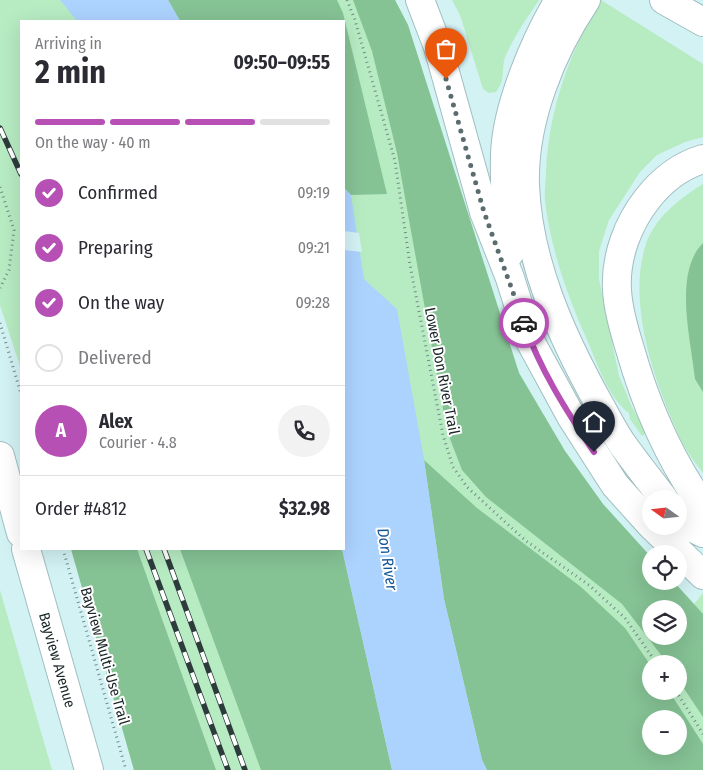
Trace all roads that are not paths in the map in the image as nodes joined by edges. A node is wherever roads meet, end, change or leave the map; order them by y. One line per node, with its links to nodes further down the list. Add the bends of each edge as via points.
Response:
1 (420, 0): 7 (main road, via 438,47 484,212)
2 (559, 0): 7 (main road, via 524,72 505,153)
3 (586, 0): 9 (main road, via 556,54 540,95 529,137 525,184 529,224 543,283 563,334 622,444)
4 (664, 0): 5 (main road)
5 (703, 22)
6 (703, 159): 10 (main road, via 668,177 629,226 622,248 617,290 640,387 659,433)
7 (510, 278): 11 (main road, via 529,339 572,418 615,485)
8 (0, 456): 13 (main road)
9 (657, 490)
10 (703, 507)
11 (642, 515)
12 (688, 525): 14 (main road)
13 (20, 529)
14 (703, 533)
15 (661, 535): 17 (main road)
16 (26, 550): 18 (main road, Bayview Avenue)
17 (703, 575)
18 (89, 770)

